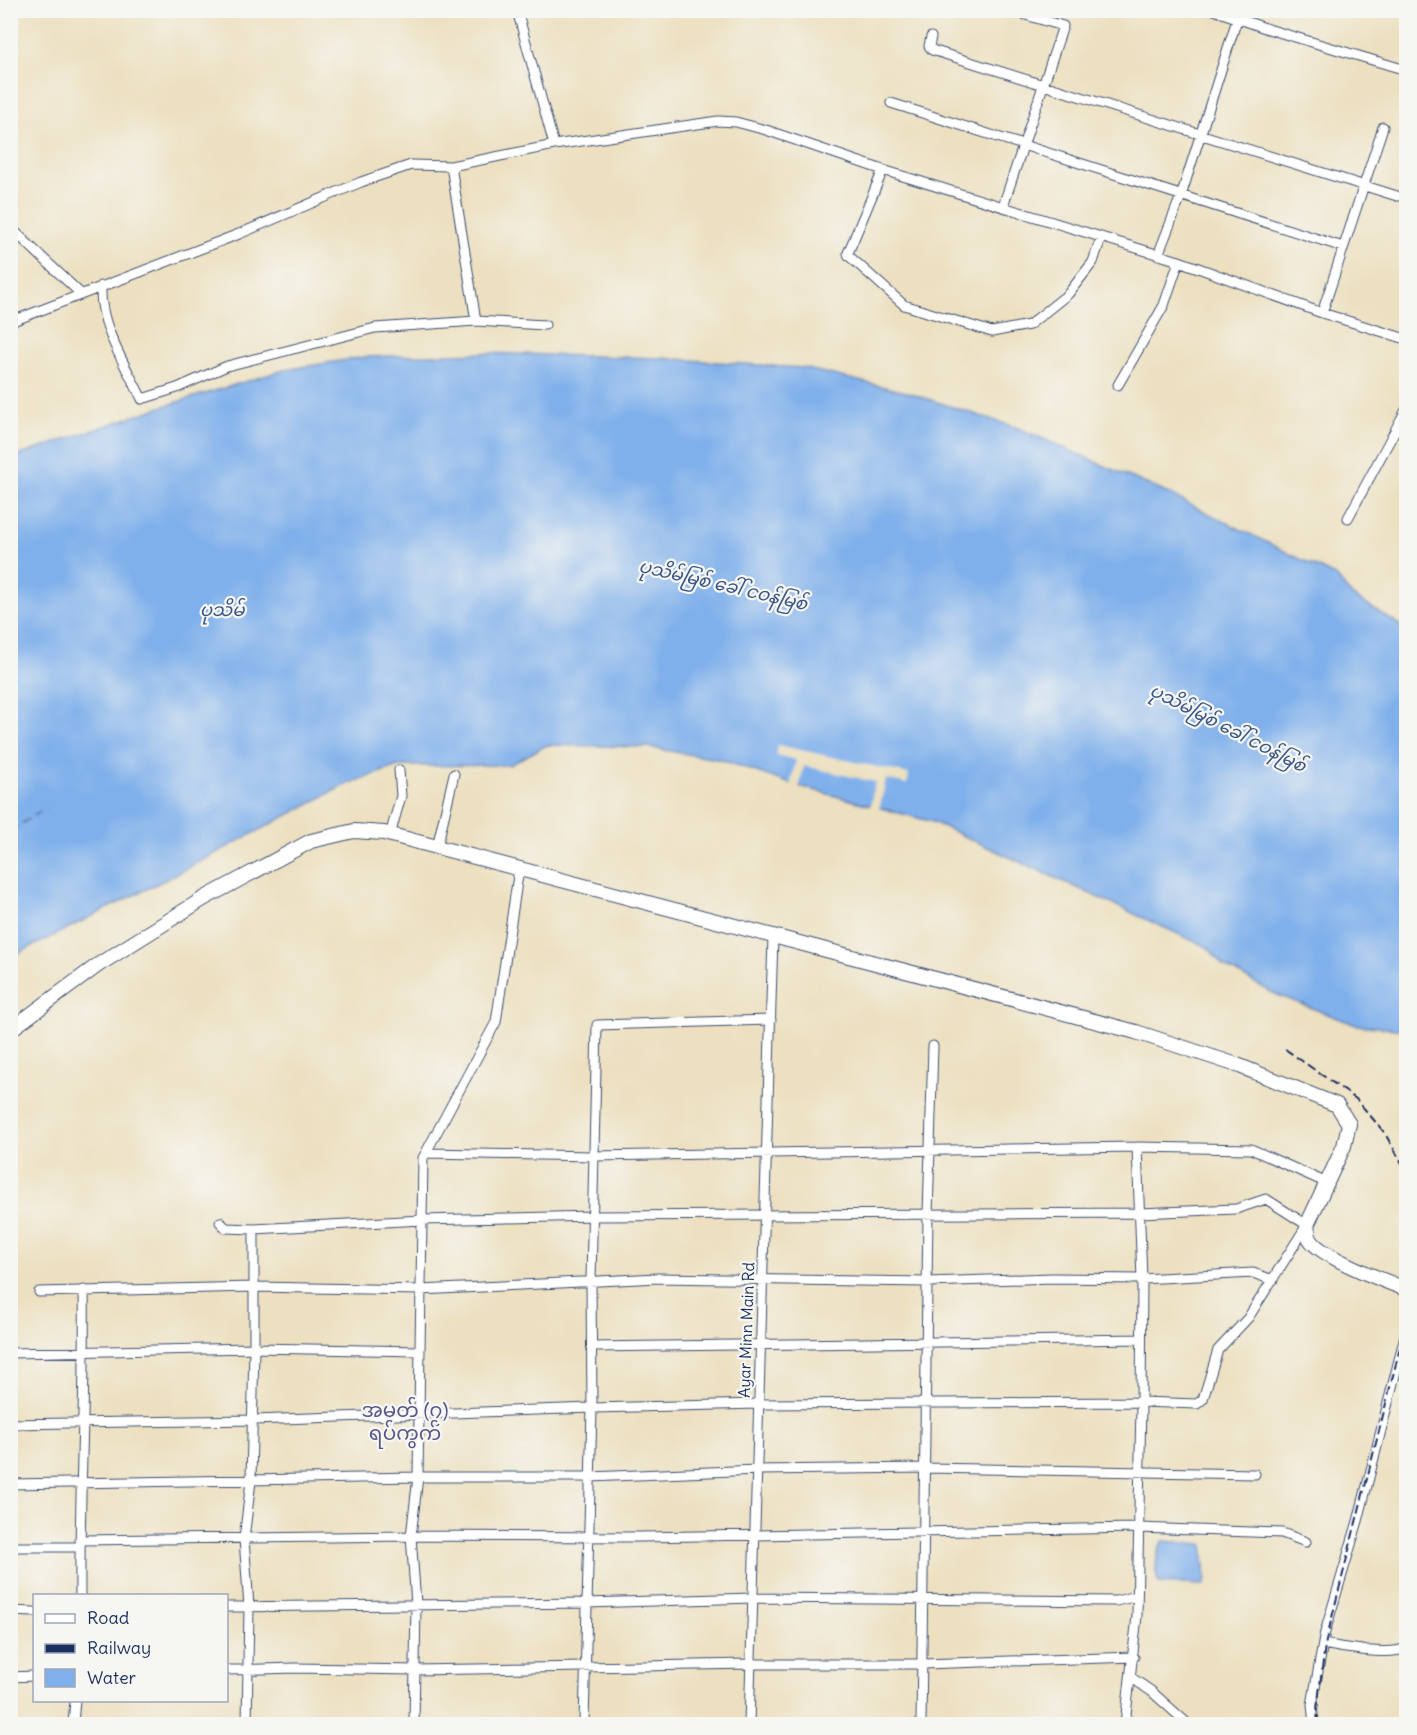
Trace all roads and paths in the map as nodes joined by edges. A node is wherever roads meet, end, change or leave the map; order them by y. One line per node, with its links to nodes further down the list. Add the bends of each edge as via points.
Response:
1 (517, 10): 11 (street)
2 (1009, 10): 7 (street, via 1063,26)
3 (1214, 10): 4 (street)
4 (1239, 14): 6 (street, via 1268,29); 10 (street)
5 (931, 37): 7 (street, via 932,50)
6 (1407, 70)
7 (1042, 85): 10 (street); 12 (street)
8 (891, 104): 12 (street)
9 (1383, 127): 15 (street)
10 (1200, 134): 15 (street); 16 (street)
11 (554, 145): 13 (street); 14 (street, via 717,121 766,130)
12 (1023, 145): 16 (street); 18 (street)
13 (451, 166): 24 (street, via 411,165 361,182); 27 (street)
14 (883, 170): 18 (street); 20 (street, via 848,253 904,305 992,332 1029,325 1068,294 1093,262)
15 (1364, 186): 17 (street); 21 (street)
16 (1181, 196): 21 (street); 22 (street)
17 (1398, 196)
18 (1003, 206): 20 (street)
19 (10, 227): 25 (street)
20 (1101, 238): 22 (street)
21 (1343, 247): 26 (street)
22 (1158, 255): 23 (street)
23 (1179, 261): 26 (street); 31 (street, via 1164,305)
24 (101, 286): 25 (street); 27 (street, via 102,309 115,345 142,399 227,366 375,328)
25 (81, 294): 28 (street)
26 (1322, 313): 30 (street)
27 (476, 321): 29 (street)
28 (10, 322)
29 (545, 325)
30 (1407, 339)
31 (1118, 386)
32 (1407, 410): 33 (street)
33 (1348, 518)
34 (399, 770): 36 (street, via 401,796)
35 (454, 774): 37 (street)
36 (390, 835): 37 (street); 41 (street, via 354,831 311,841 203,899 98,965)
37 (437, 847): 38 (street)
38 (519, 869): 39 (street); 45 (street, via 496,1022)
39 (773, 937): 40 (street, Ayar Minn Main Rd); 48 (street, via 1136,1032 1238,1065 1337,1105 1349,1124 1344,1146)
40 (771, 1020): 46 (street, Ayar Minn Main Rd); 47 (street, via 597,1025)
41 (10, 1030)
42 (933, 1046): 44 (street)
43 (1137, 1147): 44 (street); 48 (street, via 1251,1149); 49 (street)
44 (930, 1150): 46 (street); 52 (street)
45 (426, 1153): 47 (street); 53 (street)
46 (767, 1153): 47 (street); 51 (street, Ayar Minn Main Rd)
47 (593, 1156): 50 (street)
48 (1327, 1183): 55 (street)
49 (1139, 1213): 52 (street); 55 (street, via 1236,1209 1266,1199); 58 (street)
50 (593, 1215): 51 (street); 53 (street); 59 (street)
51 (765, 1215): 52 (street); 57 (street, Ayar Minn Main Rd)
52 (928, 1215): 61 (street)
53 (422, 1220): 56 (street); 65 (street)
54 (220, 1222): 56 (street, via 226,1228)
55 (1307, 1225): 60 (street); 63 (street, via 1310,1239 1321,1250)
56 (254, 1229): 62 (street)
57 (763, 1278): 59 (street); 61 (street); 70 (street, Ayar Minn Main Rd)
58 (1142, 1279): 60 (street, via 1253,1273); 61 (street); 68 (street)
59 (591, 1280): 65 (street); 71 (street)
60 (1273, 1280): 76 (street, via 1248,1317 1218,1350 1203,1399 1197,1404)
61 (928, 1282): 69 (street)
62 (254, 1287): 64 (street); 65 (street); 72 (street)
63 (1407, 1289)
64 (84, 1290): 66 (street); 74 (street)
65 (421, 1290): 73 (street)
66 (39, 1292)
67 (1407, 1332): 112 (street)
68 (1141, 1339): 69 (street); 76 (street)
69 (927, 1342): 70 (street); 77 (street)
70 (761, 1344): 71 (street); 78 (street, Ayar Minn Main Rd)
71 (592, 1347): 79 (street)
72 (254, 1348): 73 (street); 74 (street); 81 (street)
73 (420, 1351): 80 (street)
74 (85, 1352): 75 (street); 82 (street)
75 (10, 1353)
76 (1141, 1402): 77 (street); 86 (street)
77 (927, 1403): 78 (street); 84 (street)
78 (759, 1404): 79 (street); 85 (street, Ayar Minn Main Rd)
79 (592, 1408): 80 (street); 89 (street)
80 (419, 1415): 81 (street); 88 (street)
81 (253, 1420): 82 (street); 90 (street)
82 (83, 1421): 83 (street); 92 (street)
83 (10, 1424)
84 (926, 1468): 85 (street); 86 (street); 94 (street)
85 (757, 1470): 89 (street); 95 (street, Ayar Minn Main Rd)
86 (1139, 1471): 87 (street); 93 (street)
87 (1255, 1474)
88 (418, 1477): 89 (street); 90 (street); 96 (street)
89 (590, 1477): 97 (street)
90 (251, 1481): 92 (street); 98 (street)
91 (10, 1484): 92 (street)
92 (80, 1484): 100 (street)
93 (1138, 1528): 94 (street); 99 (street, via 1282,1533); 103 (street)
94 (925, 1532): 95 (street); 105 (street)
95 (755, 1534): 97 (street); 104 (street, Ayar Minn Main Rd)
96 (411, 1536): 97 (street); 98 (street); 107 (street)
97 (589, 1536): 106 (street)
98 (244, 1539): 100 (street); 109 (street)
99 (1306, 1542)
100 (80, 1544): 101 (street); 102 (street)
101 (10, 1547)
102 (80, 1594)
103 (1137, 1596): 105 (street, via 1116,1601); 114 (street)
104 (753, 1598): 105 (street); 106 (street); 115 (street, Ayar Minn Main Rd)
105 (924, 1601): 116 (street)
106 (587, 1603): 107 (street); 117 (street)
107 (416, 1604): 109 (street); 120 (street)
108 (228, 1607): 109 (street)
109 (249, 1607): 119 (street)
110 (10, 1611): 111 (street)
111 (33, 1612)
112 (1323, 1644): 113 (street, via 1378,1651); 133 (street, via 1311,1705)
113 (1407, 1648)
114 (1134, 1657): 116 (street); 123 (street)
115 (751, 1664): 116 (street); 117 (street); 129 (street, Ayar Minn Main Rd)
116 (923, 1664): 130 (street)
117 (585, 1668): 120 (street); 128 (street)
118 (228, 1670): 119 (street)
119 (248, 1670): 120 (street); 126 (street)
120 (415, 1670): 127 (street)
121 (33, 1676): 122 (street)
122 (10, 1677)
123 (1132, 1678): 131 (street); 132 (street)
124 (75, 1702): 125 (street)
125 (73, 1725)
126 (247, 1725)
127 (414, 1725)
128 (584, 1725)
129 (750, 1725)
130 (921, 1725)
131 (1125, 1725)
132 (1188, 1725)
133 (1314, 1725)

